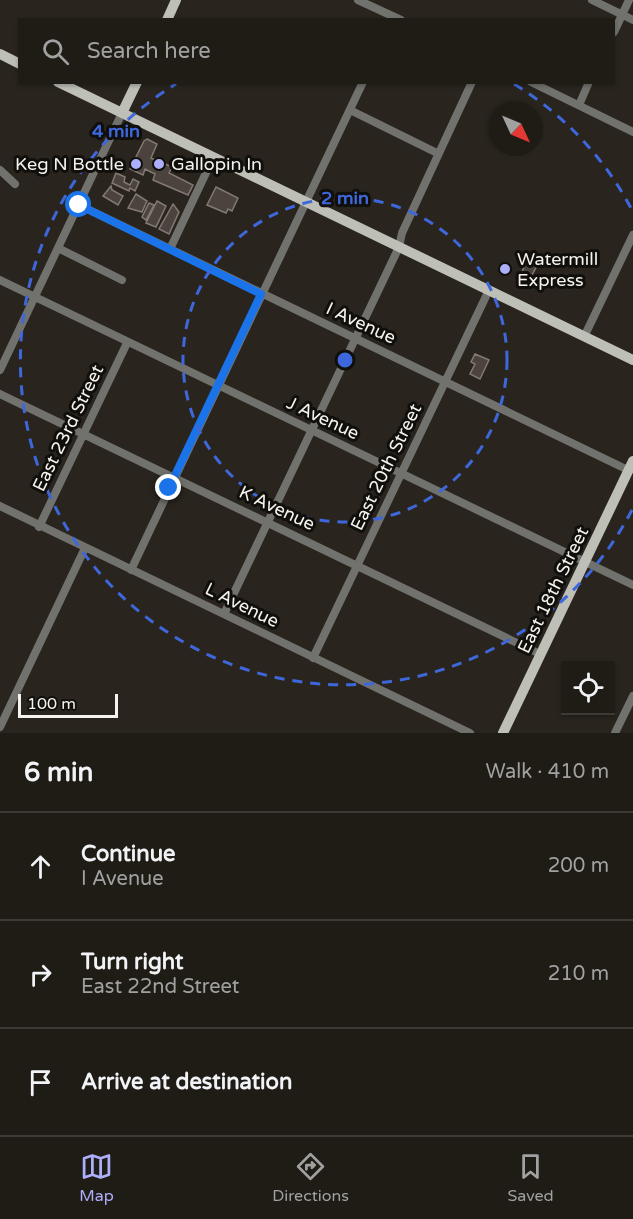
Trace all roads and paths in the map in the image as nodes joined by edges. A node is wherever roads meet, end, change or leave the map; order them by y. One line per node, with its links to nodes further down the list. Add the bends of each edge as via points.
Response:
1 (176, 0): 6 (main road)
2 (358, 0): 7 (street)
3 (592, 0): 5 (street)
4 (629, 0): 5 (street)
5 (622, 14): 8 (street); 9 (street)
6 (168, 18)
7 (396, 18)
8 (633, 20)
9 (615, 30)
10 (0, 54): 11 (main road)
11 (18, 63)
12 (62, 84): 20 (main road)
13 (136, 84): 20 (main road)
14 (362, 84): 19 (street)
15 (471, 84): 22 (street)
16 (535, 84): 18 (street)
17 (588, 84): 18 (street)
18 (579, 105): 21 (street)
19 (350, 110): 22 (street); 26 (street)
20 (122, 113): 23 (main road); 27 (street)
21 (633, 132)
22 (437, 153): 30 (street)
23 (213, 158): 26 (main road); 32 (street)
24 (0, 170): 25 (street)
25 (15, 184)
26 (307, 202): 30 (main road); 36 (street)
27 (79, 205): 31 (street); 32 (street, I Avenue)
28 (633, 236): 29 (street)
29 (631, 246): 38 (street)
30 (399, 247): 35 (main road); 39 (street)
31 (58, 248): 34 (street); 37 (street)
32 (170, 249): 36 (street, I Avenue)
33 (0, 280): 37 (street, J Avenue)
34 (122, 280)
35 (489, 290): 38 (main road); 43 (street, East 20th Street)
36 (261, 294): 39 (street, I Avenue); 44 (street)
37 (35, 297): 40 (street, J Avenue); 42 (street)
38 (584, 337): 41 (main road)
39 (356, 338): 43 (street, I Avenue); 46 (street)
40 (127, 343): 44 (street, J Avenue); 47 (street, East 23rd Street)
41 (633, 360)
42 (0, 370)
43 (445, 382): 48 (street, I Avenue); 49 (street, East 20th Street)
44 (218, 387): 46 (street, J Avenue); 50 (street)
45 (0, 394): 47 (street, K Avenue)
46 (312, 430): 49 (street, J Avenue); 52 (street)
47 (84, 434): 50 (street, K Avenue); 53 (street, East 23rd Street)
48 (631, 466): 55 (main road, East 18th Street)
49 (401, 473): 55 (street, J Avenue); 56 (street, East 20th Street)
50 (173, 479): 52 (street, K Avenue); 57 (street)
51 (0, 506): 53 (street, L Avenue)
52 (268, 521): 56 (street, K Avenue); 59 (street)
53 (39, 526): 54 (street, L Avenue)
54 (85, 548): 57 (street, L Avenue); 63 (street)
55 (585, 562): 58 (street, J Avenue); 60 (main road, East 18th Street)
56 (358, 564): 60 (street, K Avenue); 61 (street, East 20th Street)
57 (131, 570): 59 (street, L Avenue)
58 (633, 585)
59 (224, 614): 61 (street, L Avenue)
60 (540, 654): 65 (main road, East 18th Street)
61 (313, 658): 64 (street, L Avenue)
62 (633, 696): 66 (street)
63 (0, 727)
64 (470, 733)
65 (503, 733)
66 (615, 733)

